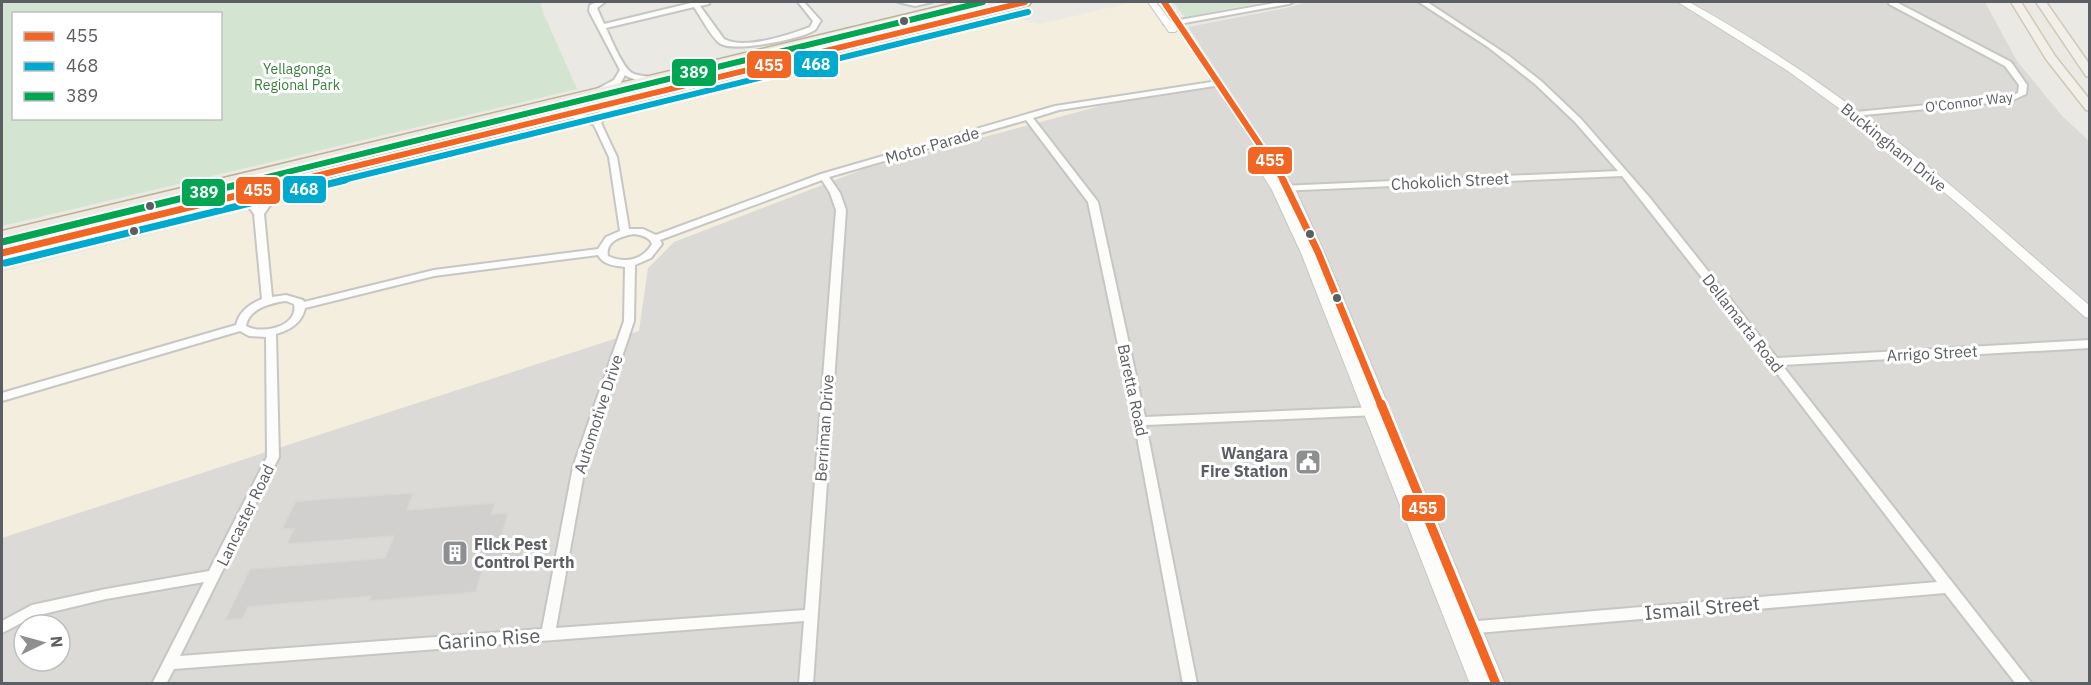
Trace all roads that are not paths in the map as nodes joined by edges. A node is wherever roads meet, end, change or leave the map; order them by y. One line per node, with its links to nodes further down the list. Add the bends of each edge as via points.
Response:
1 (601, 2): 19 (street, via 593,11)
2 (694, 2): 3 (street); 4 (street, via 724,45 732,46 813,28 817,21); 19 (street)
3 (706, 2)
4 (801, 2)
5 (902, 2): 6 (street)
6 (928, 2)
7 (973, 2): 22 (highway)
8 (1025, 2): 25 (highway)
9 (1152, 2): 18 (street)
10 (1164, 2): 18 (street)
11 (1289, 2): 18 (street)
12 (1423, 2): 31 (street, Dellamarta Road, via 1527,73 1592,135)
13 (1683, 2): 27 (street, Buckingham Drive)
14 (1694, 2): 27 (street, Buckingham Drive, via 1769,47)
15 (1892, 2): 27 (street, O'Connor Way, via 2008,64 2023,85 2022,94 2011,99)
16 (2016, 2): 26 (main road, via 2065,81)
17 (2041, 2): 21 (main road)
18 (1173, 23): 23 (street)
19 (601, 27): 20 (street)
20 (624, 70): 22 (street, via 631,76); 24 (street, via 617,82)
21 (2090, 74)
22 (651, 79): 24 (highway)
23 (1213, 84): 29 (street, Motor Parade, via 1058,108); 34 (street)
24 (598, 92): 33 (highway)
25 (622, 101): 28 (highway); 30 (street)
26 (2090, 108)
27 (1860, 114): 43 (street, Buckingham Drive, via 1975,202); 45 (street, Buckingham Drive)
28 (562, 116): 30 (street, via 581,116); 33 (highway)
29 (1029, 118): 32 (street, Motor Parade); 52 (street, Baretta Road, via 1093,202)
30 (597, 123): 36 (street, via 613,157)
31 (1623, 172): 34 (street, Chokolich Street); 49 (street, Dellamarta Road)
32 (824, 176): 38 (street, Motor Parade); 55 (street, Berriman Drive, via 841,210)
33 (257, 182): 35 (street, via 253,206); 35 (street, via 268,201); 37 (highway); 40 (highway)
34 (1283, 189): 51 (street, via 1318,252)
35 (259, 214): 42 (street)
36 (625, 232): 38 (street, via 643,232); 39 (street, via 608,241)
37 (2, 236)
38 (655, 238): 41 (street, via 657,244 649,256)
39 (602, 252): 41 (street, via 610,262); 44 (street, via 434,273)
40 (2, 253)
41 (630, 264): 59 (street, Automotive Drive, via 629,321 579,466)
42 (267, 301): 44 (street, via 293,299); 46 (street, via 244,316)
43 (2090, 302)
44 (301, 306): 47 (street, via 297,318)
45 (2090, 314)
46 (241, 327): 47 (street, via 252,334); 50 (street)
47 (271, 333): 53 (street, Lancaster Road, via 273,458)
48 (2090, 344): 49 (street, Arrigo Street)
49 (1774, 362): 54 (street, Dellamarta Road)
50 (2, 397)
51 (1377, 411): 52 (street); 57 (street); 58 (street)
52 (1140, 421): 63 (street, Baretta Road)
53 (215, 575): 56 (street, via 32,611); 60 (street, Lancaster Road)
54 (1947, 587): 58 (street, Ismail Street); 66 (street, Dellamarta Road)
55 (810, 615): 59 (street, Garino Rise); 62 (street, Berriman Drive)
56 (2, 627)
57 (1456, 628): 58 (street, Ismail Street); 64 (street)
58 (1473, 628): 65 (street)
59 (548, 634): 60 (street, Garino Rise)
60 (169, 663): 61 (street, Lancaster Road)
61 (159, 684)
62 (806, 684)
63 (1190, 684)
64 (1479, 684)
65 (1496, 684)
66 (2025, 684)

